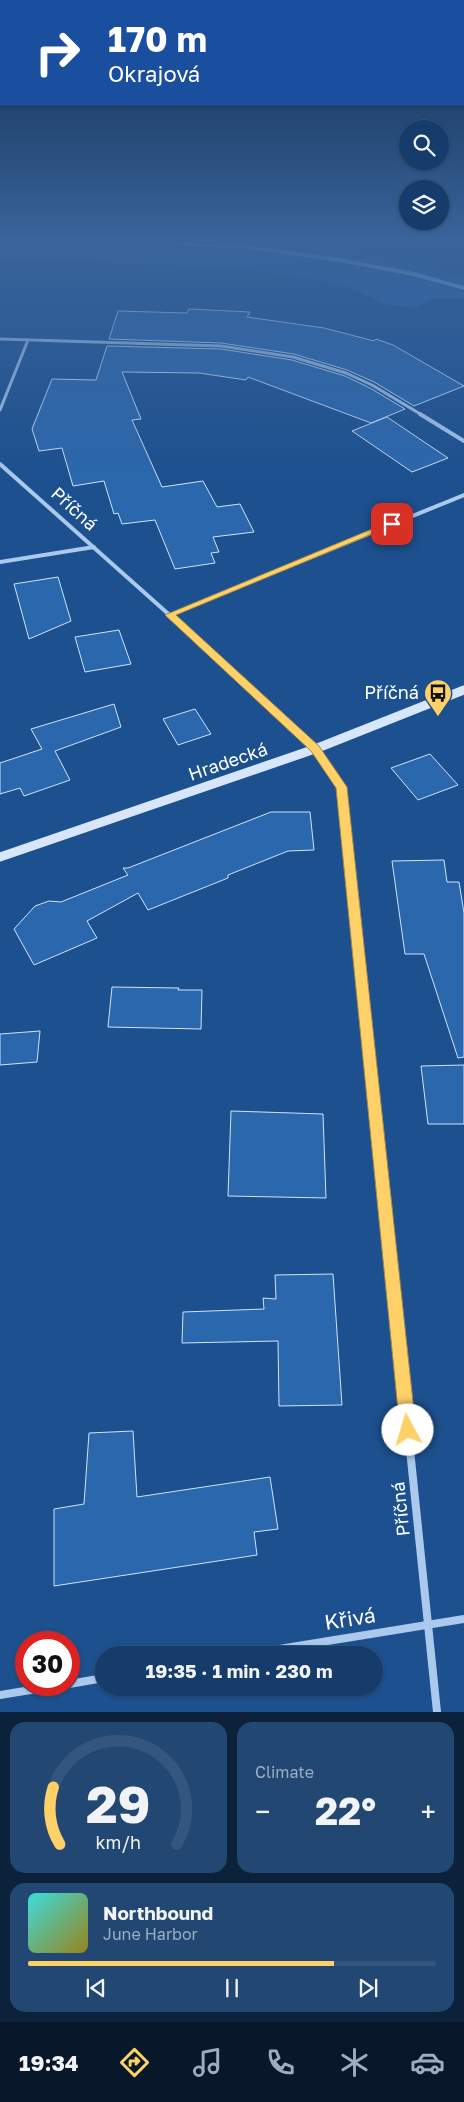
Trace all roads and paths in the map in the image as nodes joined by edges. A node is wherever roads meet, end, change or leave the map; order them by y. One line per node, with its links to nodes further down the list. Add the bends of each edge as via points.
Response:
1 (0, 339): 2 (street)
2 (28, 340): 3 (street); 4 (street, via 221,346 293,357 346,373 372,385)
3 (0, 410)
4 (464, 441)
5 (0, 464): 7 (street, Příčná)
6 (464, 495): 9 (street)
7 (94, 546): 8 (street); 9 (street, Příčná)
8 (0, 562)
9 (170, 615): 11 (street, Příčná)
10 (464, 690): 11 (street, Hradecká)
11 (315, 749): 12 (street, Hradecká); 14 (street, Příčná, via 342,787)
12 (0, 857)
13 (464, 1619): 14 (street, Křivá)
14 (428, 1624): 15 (street, Křivá); 20 (street, Příčná)
15 (296, 1646)
16 (95, 1680): 17 (street)
17 (80, 1682)
18 (15, 1693): 19 (street)
19 (0, 1695)
20 (437, 1712)

